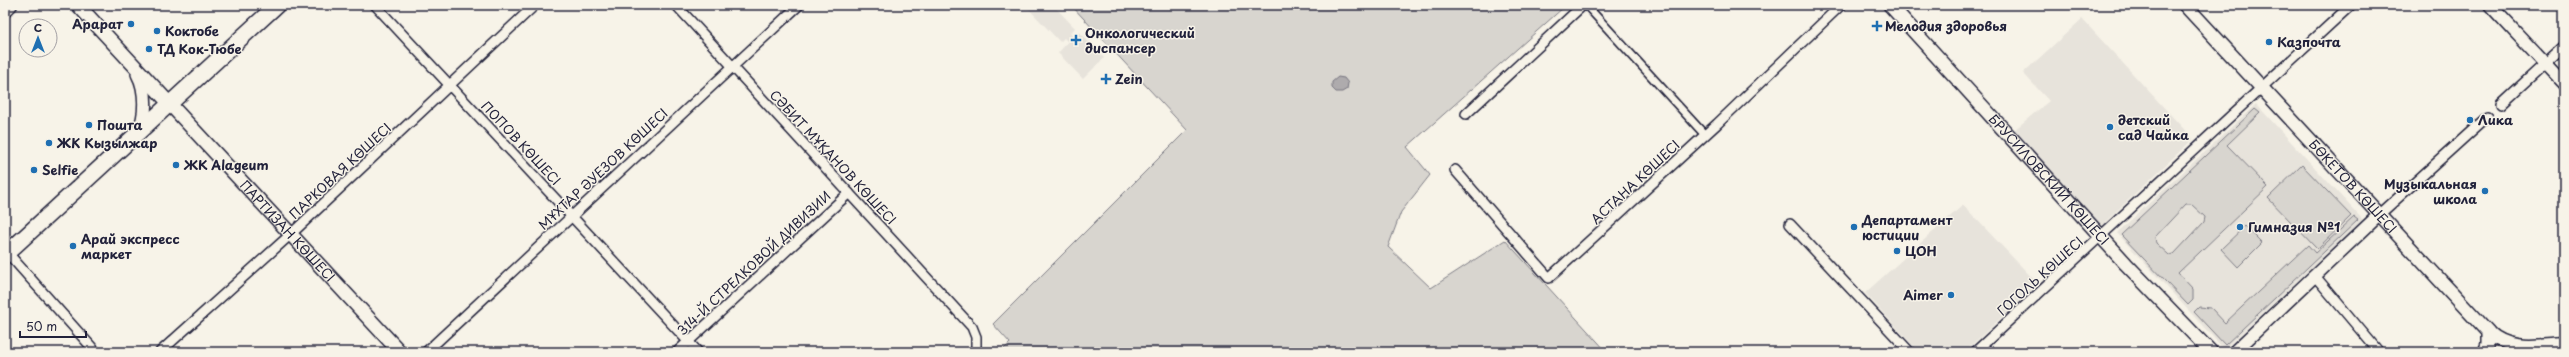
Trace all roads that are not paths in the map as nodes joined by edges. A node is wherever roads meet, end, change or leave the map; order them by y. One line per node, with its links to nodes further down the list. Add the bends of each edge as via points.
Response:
1 (11, 5): 14 (street)
2 (78, 5): 18 (main road, ПАРТИЗАН КӨШЕСІ)
3 (277, 5): 23 (main road)
4 (375, 5): 20 (street, ПОПОВ КӨШЕСІ)
5 (535, 5): 20 (street, ПАРКОВАЯ КӨШЕСІ)
6 (676, 5): 17 (street, СӘБИТ МҰҚАНОВ КӨШЕСІ)
7 (799, 5): 17 (street, МҰХТАР ӘУЕЗОВ КӨШЕСІ)
8 (1585, 5): 24 (street); 26 (street)
9 (1840, 5): 26 (street, АСТАНА КӨШЕСІ)
10 (1890, 5): 34 (main road, БРУСИЛОВСКИЙ КӨШЕСІ)
11 (2185, 5): 21 (main road, БӨКЕТОВ КӨШЕСІ)
12 (2351, 5): 21 (street, ГОГОЛЬ КӨШЕСІ)
13 (2490, 5): 16 (street)
14 (5, 11)
15 (2564, 46): 16 (street)
16 (2545, 64): 19 (street); 22 (street)
17 (732, 67): 29 (street, СӘБИТ МҰҚАНОВ КӨШЕСІ); 31 (street, МҰХТАР ӘУЕЗОВ КӨШЕСІ)
18 (134, 68): 23 (main road, ПАРТИЗАН КӨШЕСІ); 27 (main road, via 142,84 144,115 140,128)
19 (2564, 84)
20 (450, 86): 31 (street, ПОПОВ КӨШЕСІ); 33 (street, ПАРКОВАЯ КӨШЕСІ)
21 (2262, 88): 30 (main road, БӨКЕТОВ КӨШЕСІ); 34 (street, ГОГОЛЬ КӨШЕСІ)
22 (2501, 104)
23 (168, 105): 27 (main road); 33 (main road, ПАРТИЗАН КӨШЕСІ)
24 (1466, 114)
25 (2487, 117): 30 (street)
26 (1705, 135): 28 (street, АСТАНА КӨШЕСІ, via 1549,278)
27 (133, 137): 35 (main road)
28 (1454, 170)
29 (848, 193): 38 (street, 314-Й СТРЕЛКОВОЙ ДИВИЗИИ); 48 (street, СӘБИТ МҰҚАНОВ КӨШЕСІ, via 972,327 976,337)
30 (2379, 215): 36 (street); 37 (main road, БӨКЕТОВ КӨШЕСІ)
31 (572, 216): 38 (street, ПОПОВ КӨШЕСІ); 45 (street, МҰХТАР ӘУЕЗОВ КӨШЕСІ)
32 (1790, 224): 49 (street)
33 (290, 235): 43 (street, ПАРКОВАЯ КӨШЕСІ); 44 (main road, ПАРТИЗАН КӨШЕСІ)
34 (2102, 237): 50 (street, ГОГОЛЬ КӨШЕСІ); 51 (main road, БРУСИЛОВСКИЙ КӨШЕСІ)
35 (6, 253): 42 (street)
36 (2315, 276): 41 (street); 52 (street)
37 (2488, 332): 40 (street, БӨКЕТОВ КӨШЕСІ, via 2507,344); 53 (main road)
38 (688, 342): 46 (street, 314-Й СТРЕЛКОВОЙ ДИВИЗИИ); 47 (street, ПОПОВ КӨШЕСІ)
39 (2564, 344): 40 (street)
40 (2532, 346): 54 (street)
41 (2235, 351)
42 (96, 352)
43 (160, 352)
44 (400, 352)
45 (426, 352)
46 (677, 352)
47 (698, 352)
48 (976, 352)
49 (1910, 352)
50 (1975, 352)
51 (2211, 352)
52 (2378, 352)
53 (2485, 352)
54 (2509, 352)

